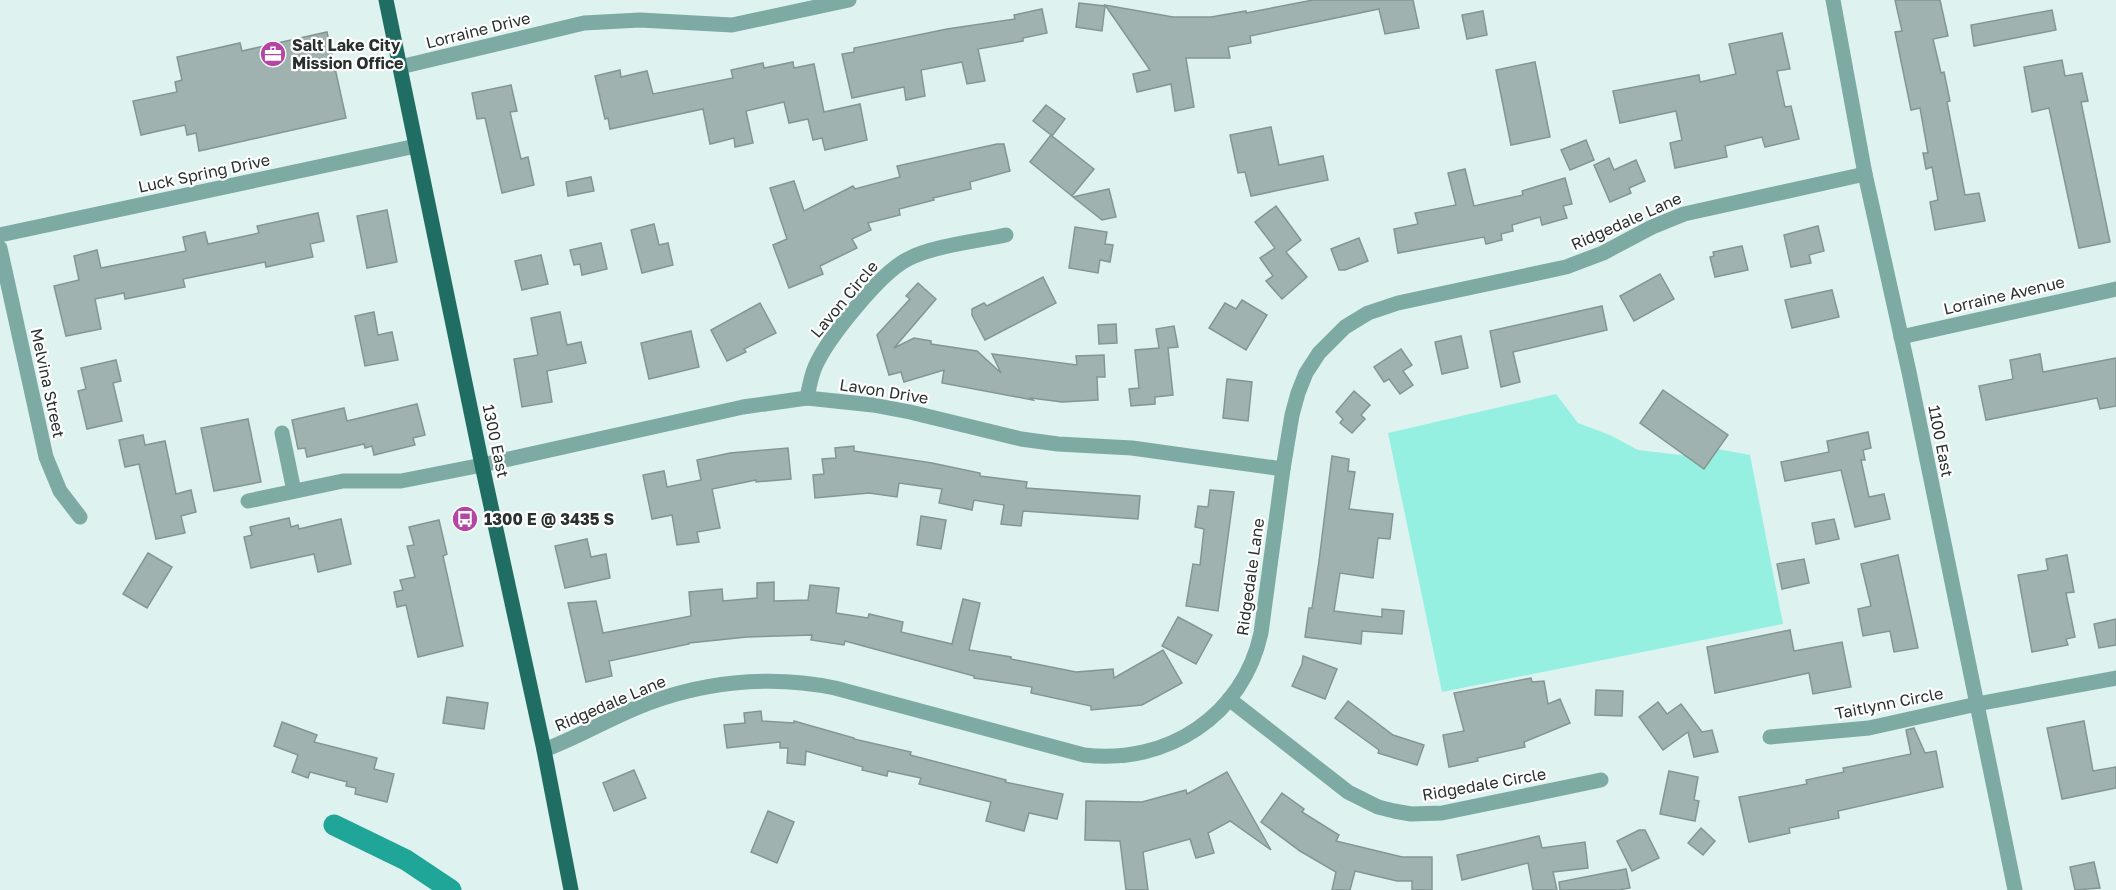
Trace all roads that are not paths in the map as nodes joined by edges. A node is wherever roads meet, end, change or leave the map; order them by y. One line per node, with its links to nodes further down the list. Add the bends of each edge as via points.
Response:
1 (386, 0): 4 (main road, 1300 East)
2 (849, 0): 4 (street, Lorraine Drive, via 732,25 640,20 584,22)
3 (1833, 0): 6 (street, 1100 East)
4 (400, 67): 5 (main road, 1300 East)
5 (416, 146): 7 (street, Luck Spring Drive); 14 (main road, 1300 East)
6 (1866, 174): 11 (street, 1100 East); 15 (street, Ridgedale Lane, via 1684,214 1566,267 1368,313 1330,341 1306,373 1292,415)
7 (0, 235)
8 (1006, 235): 12 (street, Lavon Circle, via 920,253 896,266 824,350)
9 (0, 248): 18 (street, Melvina Street, via 46,457 60,491)
10 (2116, 289): 11 (street, Lorraine Avenue)
11 (1901, 337): 21 (street, 1100 East)
12 (807, 398): 14 (street, Lavon Drive, via 743,407); 15 (street, Lavon Drive, via 910,412 1022,439 1132,448)
13 (282, 433): 16 (street)
14 (482, 465): 16 (street, Lavon Drive, via 401,481 354,480); 23 (main road, 1300 East)
15 (1283, 469): 20 (street, Ridgedale Lane, via 1257,652)
16 (294, 491): 17 (street, Lavon Drive)
17 (248, 501)
18 (80, 517)
19 (2116, 678): 21 (street, Taitlynn Circle)
20 (1229, 699): 23 (street, Ridgedale Lane, via 1205,723 1171,743 1137,755 1101,757 827,686 754,681 666,697); 24 (street, Ridgedale Circle, via 1348,792 1394,811 1442,813)
21 (1977, 704): 22 (street, Taitlynn Circle, via 1869,728); 26 (street, 1100 East)
22 (1770, 737)
23 (544, 750): 25 (main road, 1300 East)
24 (1601, 780)
25 (571, 890)
26 (2015, 890)

